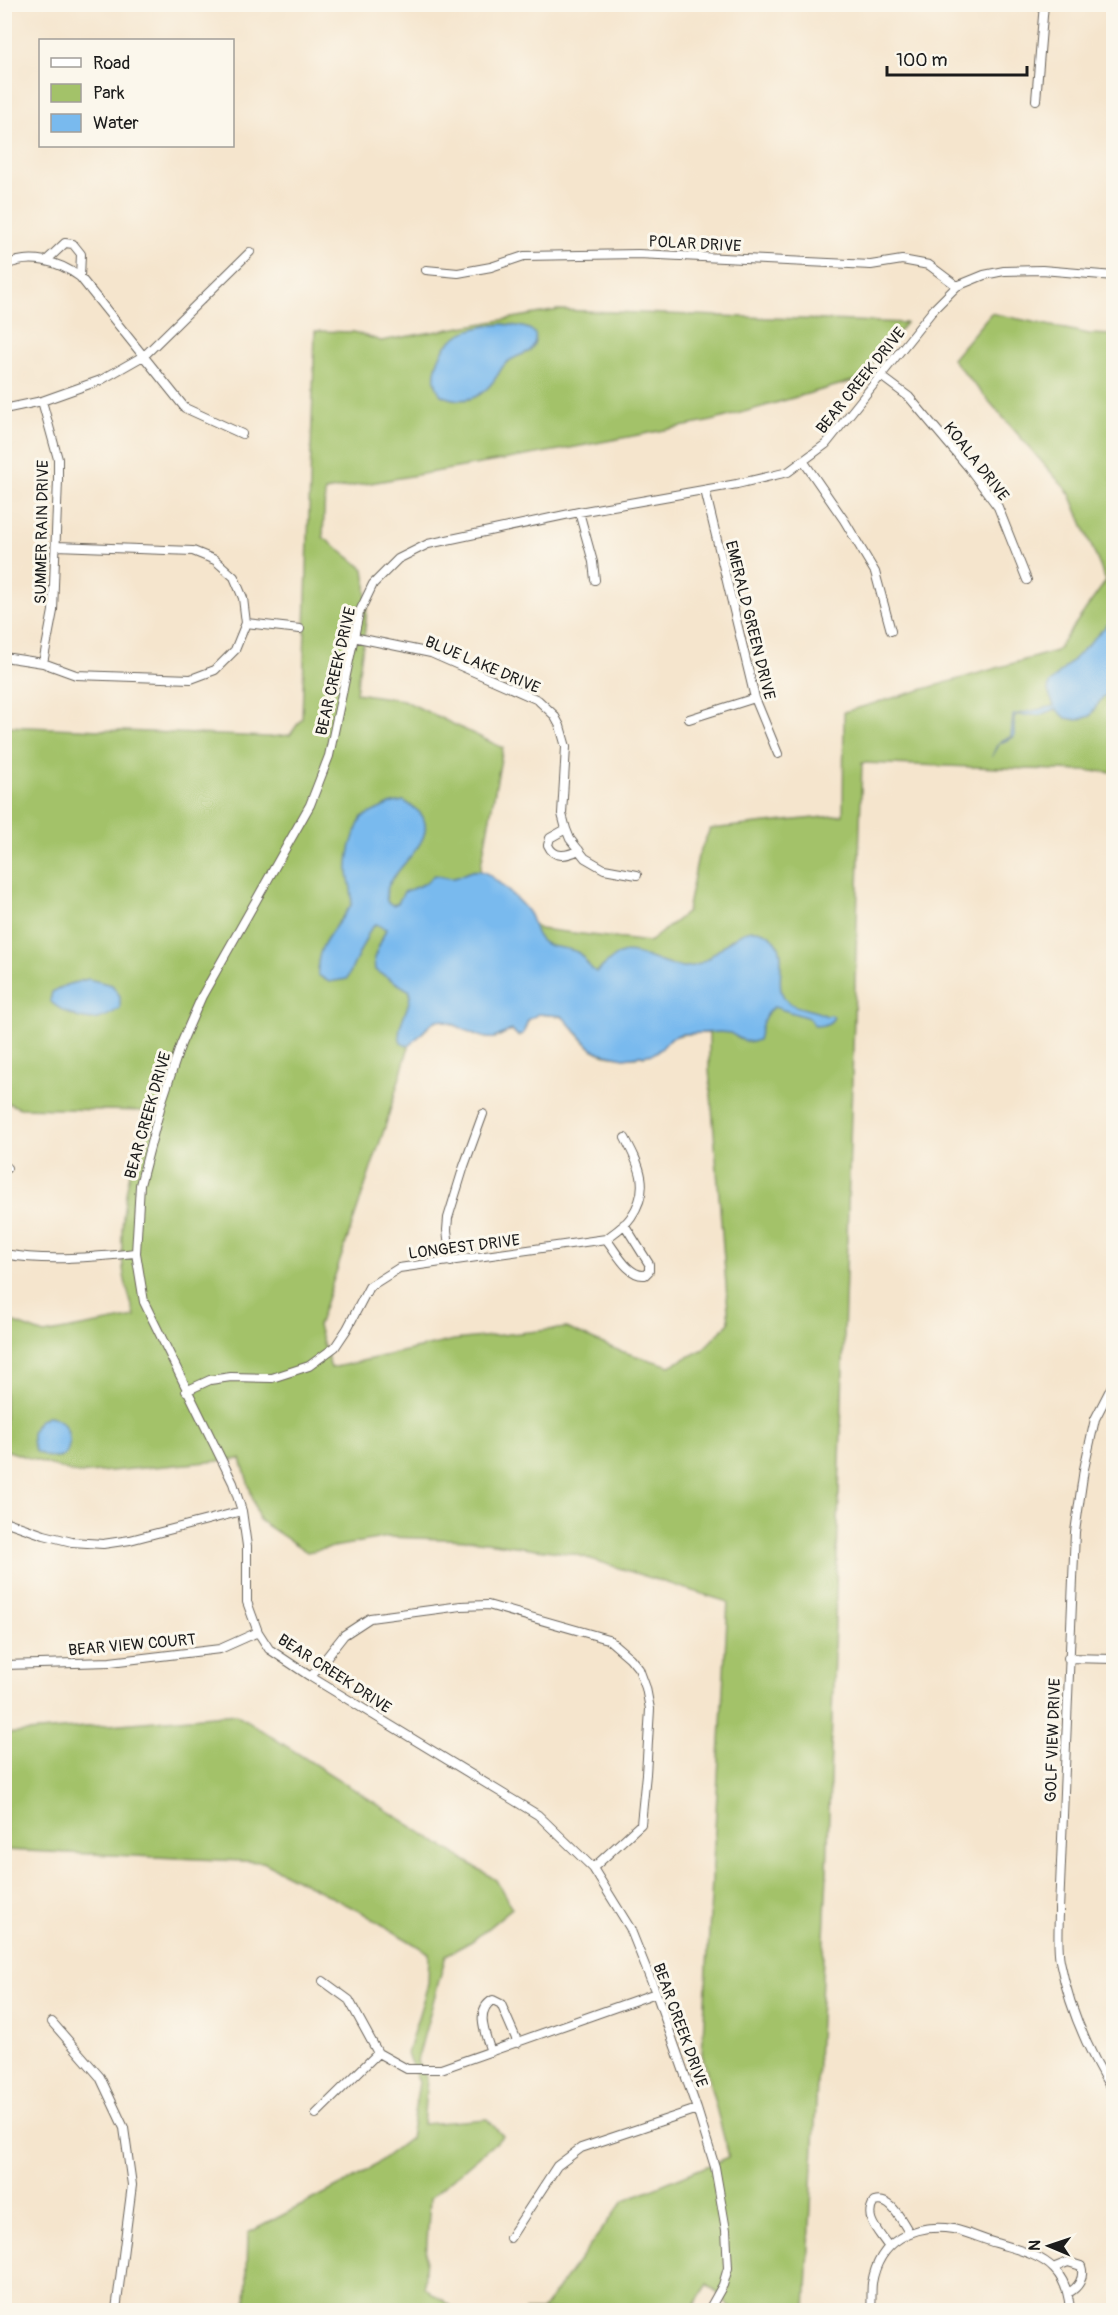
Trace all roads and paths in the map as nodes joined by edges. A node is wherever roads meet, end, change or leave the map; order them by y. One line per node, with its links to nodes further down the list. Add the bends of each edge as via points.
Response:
1 (1044, 4): 2 (street)
2 (1036, 100)
3 (250, 252): 10 (street)
4 (46, 261): 5 (street, via 11,262); 7 (street, via 64,265); 7 (street, via 65,243 74,244 81,254)
5 (4, 266)
6 (426, 270): 9 (street, POLAR DRIVE, via 458,273 524,256 638,254 871,265 902,260 929,265)
7 (80, 276): 10 (street)
8 (1113, 276): 9 (street, BEAR CREEK DRIVE, via 1004,271)
9 (957, 286): 11 (street, BEAR CREEK DRIVE)
10 (145, 355): 12 (street, via 101,380); 14 (street, via 185,408)
11 (881, 376): 15 (street, BEAR CREEK DRIVE, via 826,444); 20 (street, KOALA DRIVE, via 909,397 998,507)
12 (42, 401): 13 (street); 18 (street, SUMMER RAIN DRIVE, via 58,459)
13 (4, 410)
14 (242, 434)
15 (804, 462): 16 (street, BEAR CREEK DRIVE, via 788,471); 23 (street, via 874,572)
16 (705, 490): 17 (street, BEAR CREEK DRIVE); 27 (street, EMERALD GREEN DRIVE)
17 (579, 512): 19 (street); 24 (street, BEAR CREEK DRIVE, via 428,544 398,559 373,584 359,613)
18 (56, 546): 21 (street, via 204,554 234,577 243,598); 26 (street, SUMMER RAIN DRIVE, via 53,612)
19 (595, 580)
20 (1027, 580)
21 (246, 623): 22 (street); 26 (street, via 235,650 215,670 191,679 76,675)
22 (300, 629)
23 (891, 631)
24 (354, 637): 30 (street, BLUE LAKE DRIVE, via 431,653 538,700 554,715 566,747 562,814); 37 (street, BEAR CREEK DRIVE, via 329,756 309,805 201,996 181,1044 140,1185)
25 (4, 657): 26 (street)
26 (43, 663)
27 (755, 698): 28 (street); 29 (street, EMERALD GREEN DRIVE)
28 (689, 719)
29 (778, 754)
30 (566, 829): 31 (street, BLUE LAKE DRIVE); 31 (street, via 550,838 550,851 569,855)
31 (579, 850): 32 (street, BLUE LAKE DRIVE, via 604,869)
32 (637, 875)
33 (483, 1114): 39 (street, via 448,1218)
34 (626, 1138): 35 (street, via 640,1166 642,1181 631,1218)
35 (624, 1224): 36 (street); 36 (street, via 649,1264 645,1275 639,1276 629,1269)
36 (606, 1239): 39 (street, LONGEST DRIVE)
37 (136, 1253): 38 (street, via 54,1259); 41 (street, BEAR CREEK DRIVE, via 144,1302)
38 (4, 1254)
39 (451, 1262): 41 (street, LONGEST DRIVE, via 399,1268 369,1287 335,1347 309,1366 272,1378 210,1380)
40 (1113, 1382): 45 (street, GOLF VIEW DRIVE, via 1095,1419 1084,1469 1074,1532)
41 (186, 1391): 42 (street, BEAR CREEK DRIVE)
42 (242, 1511): 43 (street, via 103,1544 44,1536); 44 (street, BEAR CREEK DRIVE, via 247,1546 247,1602)
43 (4, 1521)
44 (258, 1632): 47 (street, BEAR VIEW COURT, via 220,1649 110,1662); 48 (street, BEAR CREEK DRIVE, via 269,1648)
45 (1068, 1658): 46 (street); 56 (street, GOLF VIEW DRIVE, via 1060,1959 1084,2040)
46 (1113, 1659)
47 (4, 1665)
48 (311, 1677): 49 (street, BEAR CREEK DRIVE, via 538,1815); 49 (street, via 344,1635 370,1618 461,1606 488,1605 608,1639 639,1668 646,1688 650,1709 646,1774 640,1824)
49 (593, 1868): 51 (street, BEAR CREEK DRIVE, via 630,1928)
50 (323, 1981): 55 (street, via 349,2000)
51 (656, 1993): 53 (street); 57 (street, BEAR CREEK DRIVE)
52 (52, 2022): 64 (street, via 100,2077 124,2128 132,2185)
53 (518, 2043): 54 (street); 54 (street, via 501,2004 493,2000 482,2011)
54 (491, 2052): 55 (street, via 441,2069 407,2069)
55 (378, 2053): 58 (street)
56 (1113, 2093)
57 (697, 2109): 60 (street, via 581,2148 557,2166); 65 (street, BEAR CREEK DRIVE, via 715,2168 728,2248 723,2285)
58 (316, 2114)
59 (909, 2232): 61 (street); 61 (street, via 889,2203 874,2202 869,2218); 62 (street, via 954,2229 1035,2256)
60 (510, 2238)
61 (888, 2246): 66 (street, via 872,2282)
62 (1053, 2268): 63 (street); 63 (street, via 1068,2262 1081,2266 1081,2281)
63 (1068, 2294): 67 (street)
64 (116, 2310)
65 (709, 2310)
66 (871, 2310)
67 (1070, 2310)

